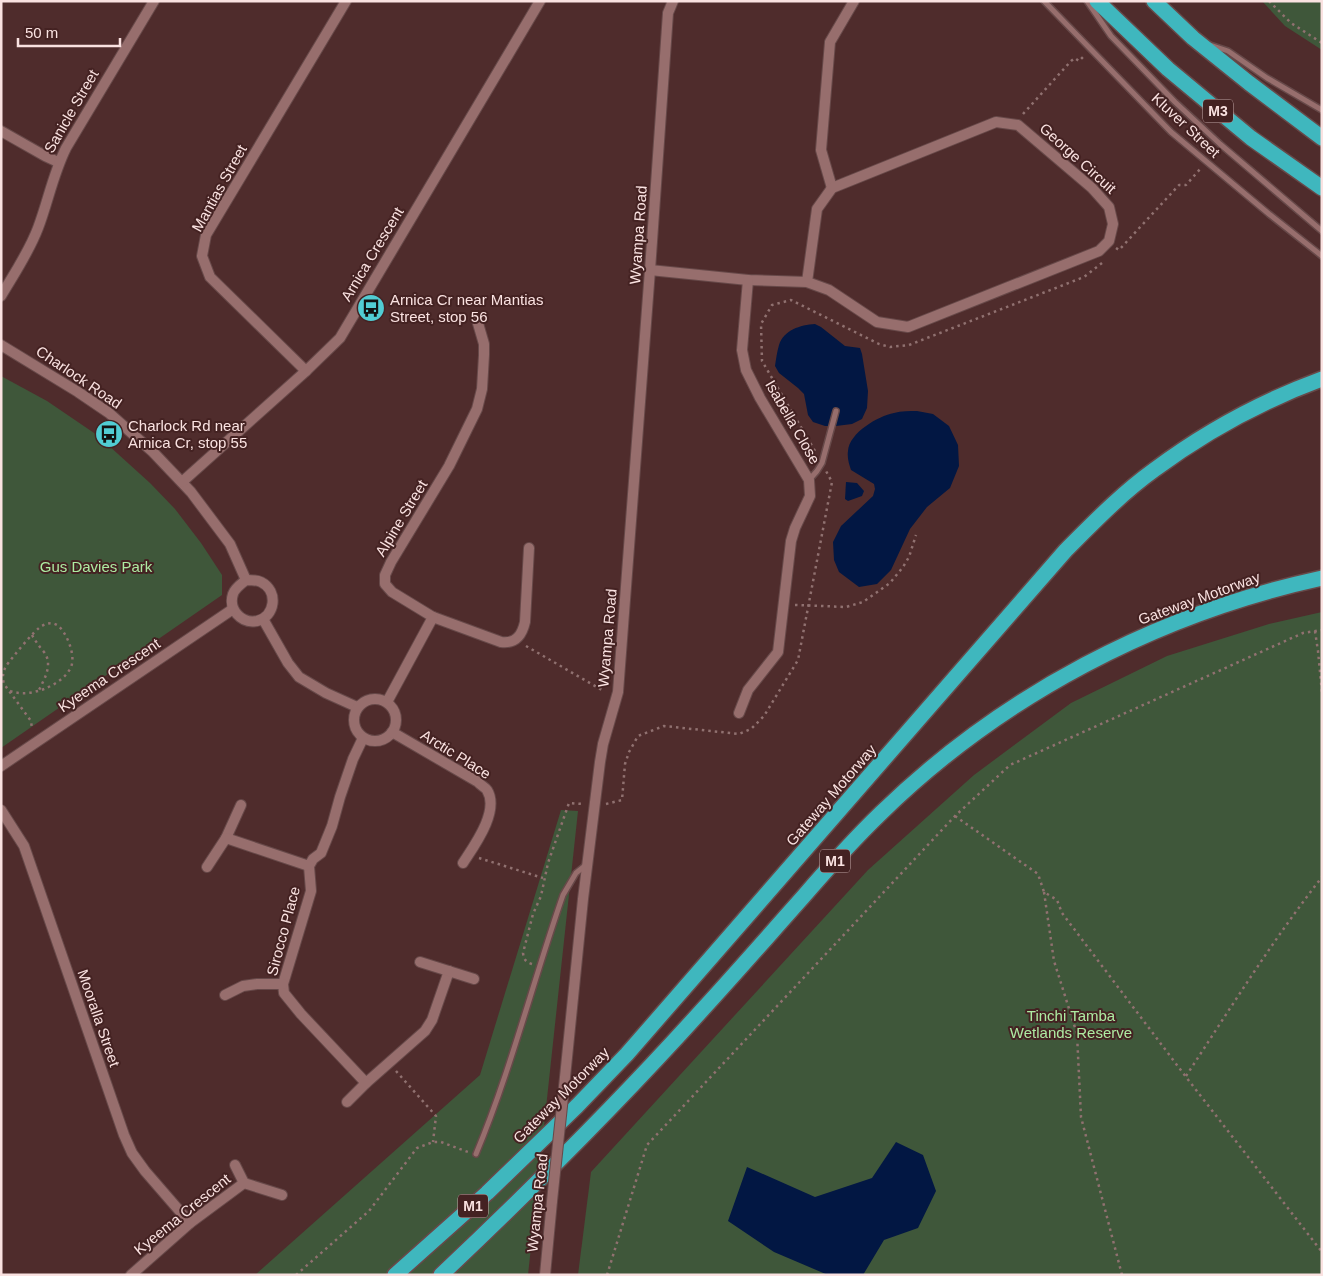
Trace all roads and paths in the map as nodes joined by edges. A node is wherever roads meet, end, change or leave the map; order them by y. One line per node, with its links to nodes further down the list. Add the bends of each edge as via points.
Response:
1 (154, 1): 18 (street, Sanicle Street)
2 (346, 1): 32 (street, Mantias Street, via 206,235 202,256 210,277)
3 (540, 1): 32 (street, Arnica Crescent, via 340,338)
4 (673, 1): 26 (street, Wyampa Road, via 668,13)
5 (854, 1): 20 (street, via 830,42 821,150)
6 (1044, 1): 13 (lane, Kluver Street)
7 (1087, 1): 22 (lane, via 1111,36 1175,102)
8 (1097, 1): 21 (highway, M3, via 1220,113)
9 (1154, 1): 11 (highway, M3)
10 (1269, 1): 12 (path, via 1291,23)
11 (1193, 38): 14 (lane, via 1228,51); 17 (highway, M3)
12 (1322, 43)
13 (1090, 48): 15 (path, via 1079,61 1075,58 1070,61 1022,115); 19 (lane, Kluver Street, via 1170,132)
14 (1322, 110)
15 (1018, 125): 20 (street, George Circuit, via 996,122); 23 (street, George Circuit, via 1109,206 1113,224)
16 (1, 131): 18 (street)
17 (1322, 138)
18 (58, 162): 29 (street, Sanicle Street, via 38,228)
19 (1206, 162): 23 (path, via 1186,185 1179,184 1119,250); 24 (lane, Kluver Street)
20 (832, 188): 28 (street, via 817,209)
21 (1322, 188)
22 (1322, 231)
23 (1110, 241): 28 (street, via 1099,251 908,327 877,322 830,290)
24 (1322, 256)
25 (1105, 261): 35 (path, via 1084,277 909,345 890,347 879,344 791,300 772,305 762,324 762,360)
26 (650, 270): 27 (street); 69 (street, Wyampa Road, via 618,692 603,744)
27 (748, 280): 28 (street); 36 (street, Isabella Close, via 742,350 746,370)
28 (807, 282)
29 (1, 296)
30 (477, 320): 45 (street, Alpine Street, via 484,355 477,408 449,466 385,575 384,584 392,592)
31 (1, 345): 37 (street, Charlock Road, via 109,413)
32 (306, 371): 37 (street, Arnica Crescent)
33 (1322, 379): 94 (highway, Gateway Motorway / M1, via 1205,435 1153,470 1109,508 1066,550 627,1054 487,1193)
34 (836, 411): 35 (lane)
35 (822, 462): 36 (lane); 43 (path, via 832,482)
36 (809, 480): 42 (street, Isabella Close, via 810,496 792,540)
37 (182, 482): 41 (street, Charlock Road, via 230,544)
38 (916, 535): 43 (path, via 903,568 863,602 846,608)
39 (529, 548): 50 (street, via 525,622 523,632)
40 (1322, 578): 95 (highway, Gateway Motorway / M1, via 1232,602 1134,640 1014,706 955,748 849,844 637,1081)
41 (246, 580): 44 (street, via 235,589); 46 (street, via 261,582 271,593 272,607)
42 (784, 604): 43 (path); 57 (street, Isabella Close, via 778,652 748,690)
43 (808, 606): 63 (path, via 798,660 764,716 751,729 739,734 664,726 638,736 625,764 622,800)
44 (233, 609): 46 (street, via 246,621); 61 (street, Kyeema Crescent)
45 (433, 617): 50 (street, via 501,642); 55 (street)
46 (263, 619): 56 (street, via 299,677)
47 (1322, 630): 48 (path)
48 (1314, 631): 54 (path); 66 (path, via 1303,633 1010,765)
49 (32, 635): 52 (path, via 3,671 2,679); 53 (path, via 46,653 49,670); 53 (path, via 40,626 56,625 64,633 73,661 64,677)
50 (516, 640): 51 (path)
51 (602, 690)
52 (10, 691): 53 (path, via 18,694); 58 (path, via 31,721)
53 (38, 691)
54 (1322, 693)
55 (387, 702): 56 (street, via 370,699); 59 (street, via 396,716)
56 (358, 707): 60 (street, via 354,725)
57 (739, 713)
58 (32, 729)
59 (392, 732): 60 (street, via 379,741); 68 (street, Arctic Place, via 487,790 491,803 489,814)
60 (363, 738): 70 (street, via 321,853)
61 (1, 766)
62 (582, 804): 73 (path, via 569,803)
63 (609, 804)
64 (241, 805): 67 (street)
65 (1, 810): 90 (street, Mooralla Street, via 24,846 132,1153)
66 (955, 816): 74 (path, via 1038,874); 97 (path, via 647,1145)
67 (226, 838): 70 (street); 71 (street)
68 (465, 859): 73 (path)
69 (587, 864): 76 (lane, via 576,873 563,895); 96 (street, Wyampa Road, bridge)
70 (309, 866): 79 (street, Sirocco Place, via 312,891)
71 (207, 867)
72 (1322, 877): 82 (path, via 1243,988)
73 (544, 878): 76 (path, via 523,953 527,962)
74 (1044, 892): 82 (path, via 1057,900 1062,913); 98 (path, via 1054,960 1077,1034 1081,1117)
75 (420, 962): 77 (street)
76 (539, 966): 86 (lane, via 505,1077)
77 (449, 971): 78 (street); 81 (street, via 425,1031)
78 (474, 979)
79 (283, 984): 80 (street, via 243,986); 83 (street, Sirocco Place, via 284,993 301,1014)
80 (225, 995)
81 (389, 1064): 83 (street); 85 (path, via 436,1116)
82 (1186, 1077): 91 (path)
83 (366, 1082): 84 (street)
84 (347, 1102)
85 (433, 1142): 86 (path); 93 (path, via 417,1148 370,1211)
86 (476, 1154)
87 (235, 1165): 88 (street)
88 (244, 1183): 89 (street, Kyeema Crescent); 90 (street, Kyeema Crescent)
89 (282, 1195)
90 (190, 1223): 92 (street, Kyeema Crescent)
91 (1322, 1252)
92 (131, 1275)
93 (296, 1275)
94 (395, 1275)
95 (441, 1275)
96 (544, 1275)
97 (607, 1275)
98 (1122, 1275)

